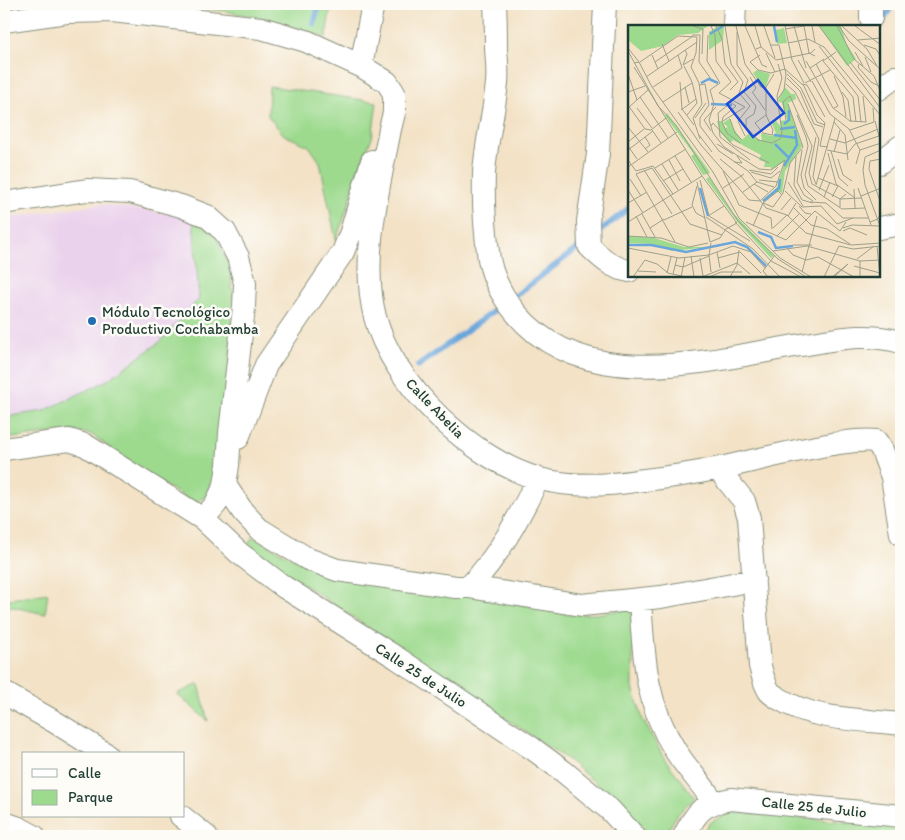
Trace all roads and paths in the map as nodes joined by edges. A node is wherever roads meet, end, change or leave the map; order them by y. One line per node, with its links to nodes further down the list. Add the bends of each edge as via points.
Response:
1 (373, 4): 7 (street)
2 (495, 4): 15 (street, via 497,82 484,172 484,220 490,262 498,287 514,312 538,336 590,360 641,367 680,364 844,337 881,337)
3 (604, 4): 14 (street, via 598,154 588,221 589,246 603,260)
4 (735, 4): 6 (street)
5 (4, 22): 7 (street, Calle Abelia, via 67,12 112,11 261,28 306,41)
6 (734, 25)
7 (361, 66): 8 (street, Calle Abelia, via 387,82 394,94)
8 (390, 129): 18 (street, via 370,165 342,252 266,365); 19 (street, Calle Abelia, via 371,233 370,283 375,317 387,347 400,372 433,411 470,444 492,459)
9 (901, 146): 10 (street)
10 (880, 162)
11 (4, 203): 18 (street, via 87,190 130,192 207,216 225,232 238,257 245,283)
12 (901, 224): 13 (street)
13 (880, 228)
14 (626, 269)
15 (901, 342)
16 (4, 450): 20 (street, Calle 25 de Julio, via 69,440 85,445)
17 (718, 468): 19 (street, Calle Abelia, via 635,482 586,486); 21 (street, Calle Abelia, via 818,446 864,440 876,442 892,477); 22 (street, via 744,501 749,518)
18 (226, 475): 20 (street, via 216,504); 23 (street, via 243,512 259,529 308,559 337,570)
19 (538, 479): 23 (street, via 485,570)
20 (203, 519): 34 (street, Calle 25 de Julio, via 239,553 284,587 533,749 610,810)
21 (901, 534)
22 (754, 580): 24 (street); 26 (street, via 760,666 770,692 793,707 810,712)
23 (462, 587): 24 (street, via 582,605)
24 (640, 600): 28 (street, via 645,673 651,700 676,751)
25 (4, 693): 27 (street)
26 (901, 724)
27 (103, 752)
28 (713, 802): 29 (street, Calle 25 de Julio, via 731,798); 35 (street, via 696,814)
29 (901, 816)
30 (184, 818): 33 (street)
31 (4, 823): 32 (street)
32 (34, 836)
33 (206, 836)
34 (634, 836)
35 (684, 836)

